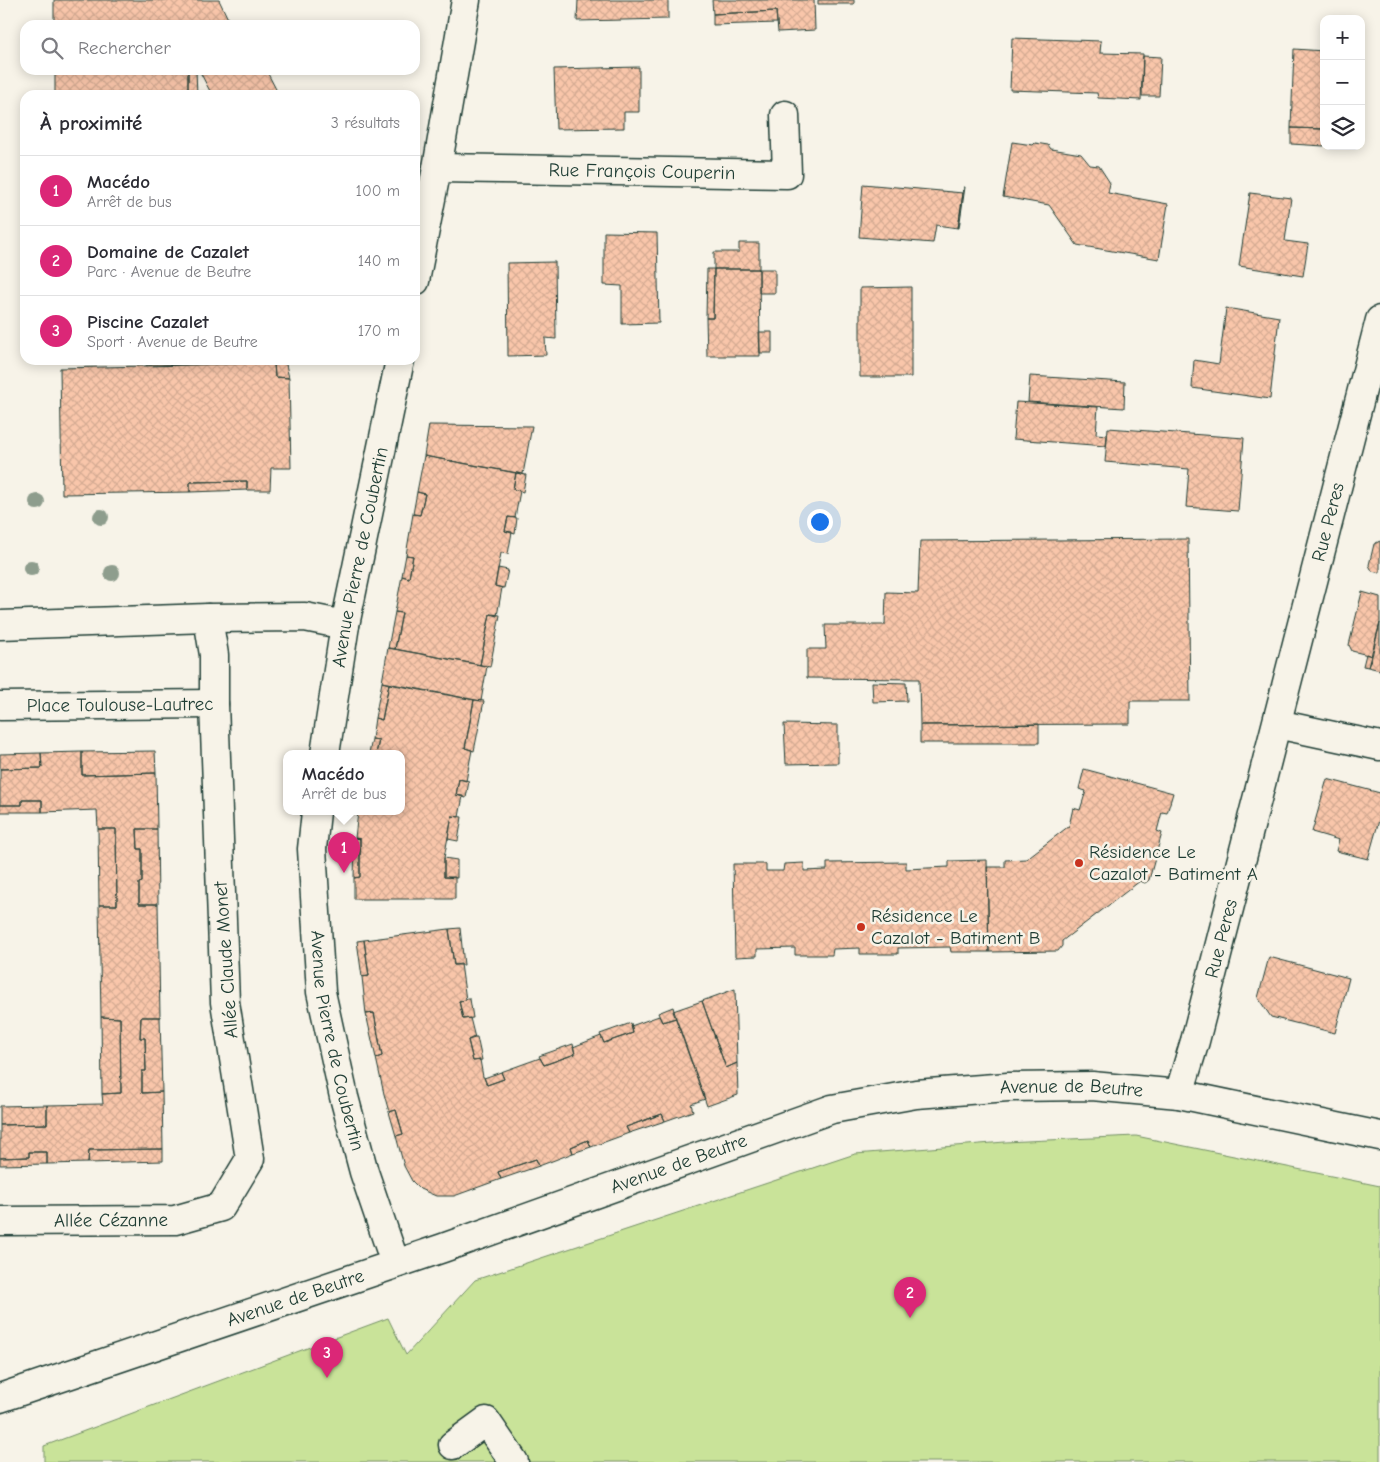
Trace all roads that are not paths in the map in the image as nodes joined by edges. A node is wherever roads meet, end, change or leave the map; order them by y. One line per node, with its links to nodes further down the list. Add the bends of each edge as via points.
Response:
1 (466, 0): 3 (street)
2 (785, 115): 3 (street, Rue François Couperin, via 787,174)
3 (437, 168): 4 (street)
4 (420, 255)
5 (1380, 320): 12 (street, Rue Peres)
6 (399, 365): 9 (street, Avenue Pierre de Coubertin)
7 (208, 618): 8 (street); 9 (street, via 305,617); 10 (street, Place Toulouse-Lautrec, via 214,655)
8 (0, 625)
9 (345, 625): 14 (street, Avenue Pierre de Coubertin)
10 (214, 704): 11 (street, Place Toulouse-Lautrec); 18 (street, Allée Claude Monet, via 225,1002 250,1158)
11 (0, 706)
12 (1277, 724): 13 (street); 16 (street, Rue Peres)
13 (1380, 746)
14 (326, 750)
15 (316, 815): 20 (street, Avenue Pierre de Coubertin, via 312,849 321,992 364,1172)
16 (1179, 1094): 17 (street, Avenue de Beutre); 20 (street, Avenue de Beutre, via 1092,1086 1008,1087 916,1094 832,1109)
17 (1380, 1136)
18 (221, 1207): 19 (street, Allée Cézanne, via 175,1220)
19 (0, 1221)
20 (395, 1264): 21 (street, Avenue de Beutre)
21 (0, 1398)
22 (453, 1445): 23 (street, via 486,1421)
23 (514, 1462)

